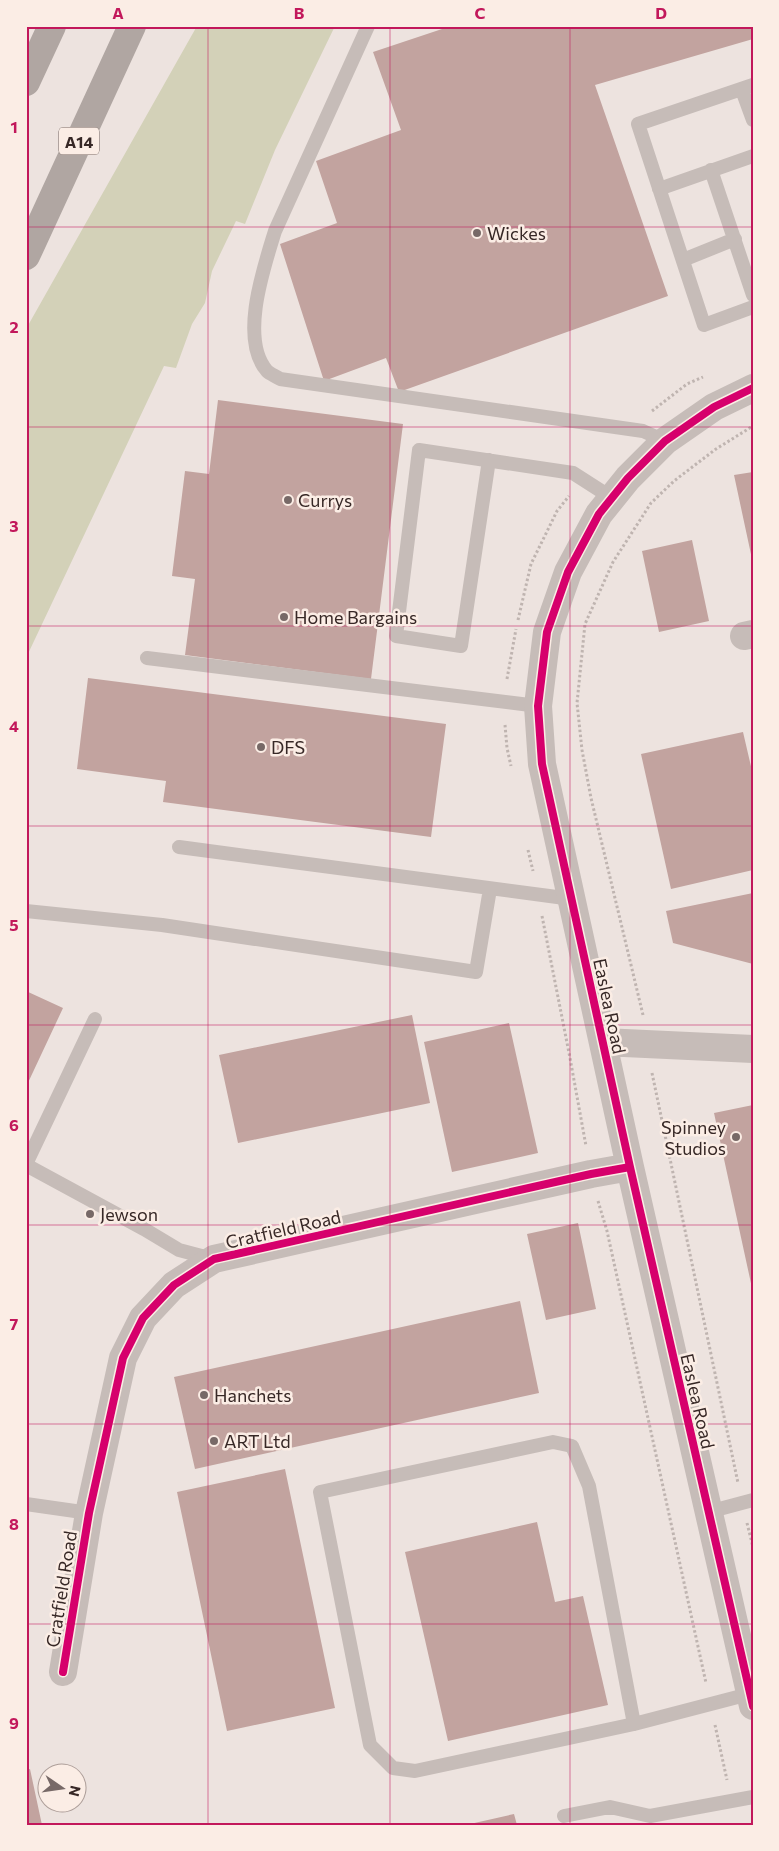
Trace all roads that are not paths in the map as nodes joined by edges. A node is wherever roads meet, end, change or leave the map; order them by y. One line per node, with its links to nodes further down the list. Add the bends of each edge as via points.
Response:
1 (52, 26): 4 (highway)
2 (132, 26): 11 (highway, A14)
3 (368, 26): 16 (lane, via 275,231 264,266 254,339 267,372 280,379 643,431)
4 (26, 82)
5 (747, 88): 6 (lane); 9 (lane, via 638,124)
6 (753, 120)
7 (753, 156): 8 (lane)
8 (711, 170): 9 (lane); 10 (lane)
9 (659, 189): 12 (lane)
10 (735, 239): 12 (lane); 13 (lane)
11 (26, 256)
12 (683, 260): 14 (lane, via 704,325)
13 (753, 295)
14 (753, 307)
15 (753, 388): 16 (street, Easlea Road, via 714,406)
16 (665, 441): 18 (street, Easlea Road)
17 (489, 460): 17 (lane, via 461,646 396,636 419,450); 18 (lane, via 573,473)
18 (612, 498): 20 (street, Easlea Road, via 599,514 568,572 547,632)
19 (148, 658): 20 (lane)
20 (538, 706): 23 (street, Easlea Road, via 542,764)
21 (179, 847): 22 (lane)
22 (490, 888): 23 (lane); 24 (lane, via 476,972 162,925)
23 (572, 899): 26 (street, Easlea Road)
24 (26, 911)
25 (95, 1019): 28 (lane)
26 (603, 1042): 27 (street); 29 (street, Easlea Road)
27 (753, 1049)
28 (26, 1165): 30 (lane, via 179,1250)
29 (630, 1168): 30 (street, Cratfield Road); 33 (street, Easlea Road)
30 (214, 1259): 34 (street, Cratfield Road, via 174,1285 143,1318 123,1358)
31 (748, 1502): 33 (lane)
32 (26, 1504): 34 (lane)
33 (708, 1512): 36 (street, Easlea Road, via 739,1626)
34 (89, 1513): 35 (street, Cratfield Road)
35 (63, 1672)
36 (752, 1698): 37 (lane)
37 (634, 1724): 37 (lane, via 415,1771 393,1768 370,1745 320,1492 553,1442 572,1446 588,1486)
38 (753, 1797): 39 (lane, via 650,1816 610,1807)
39 (564, 1816)

